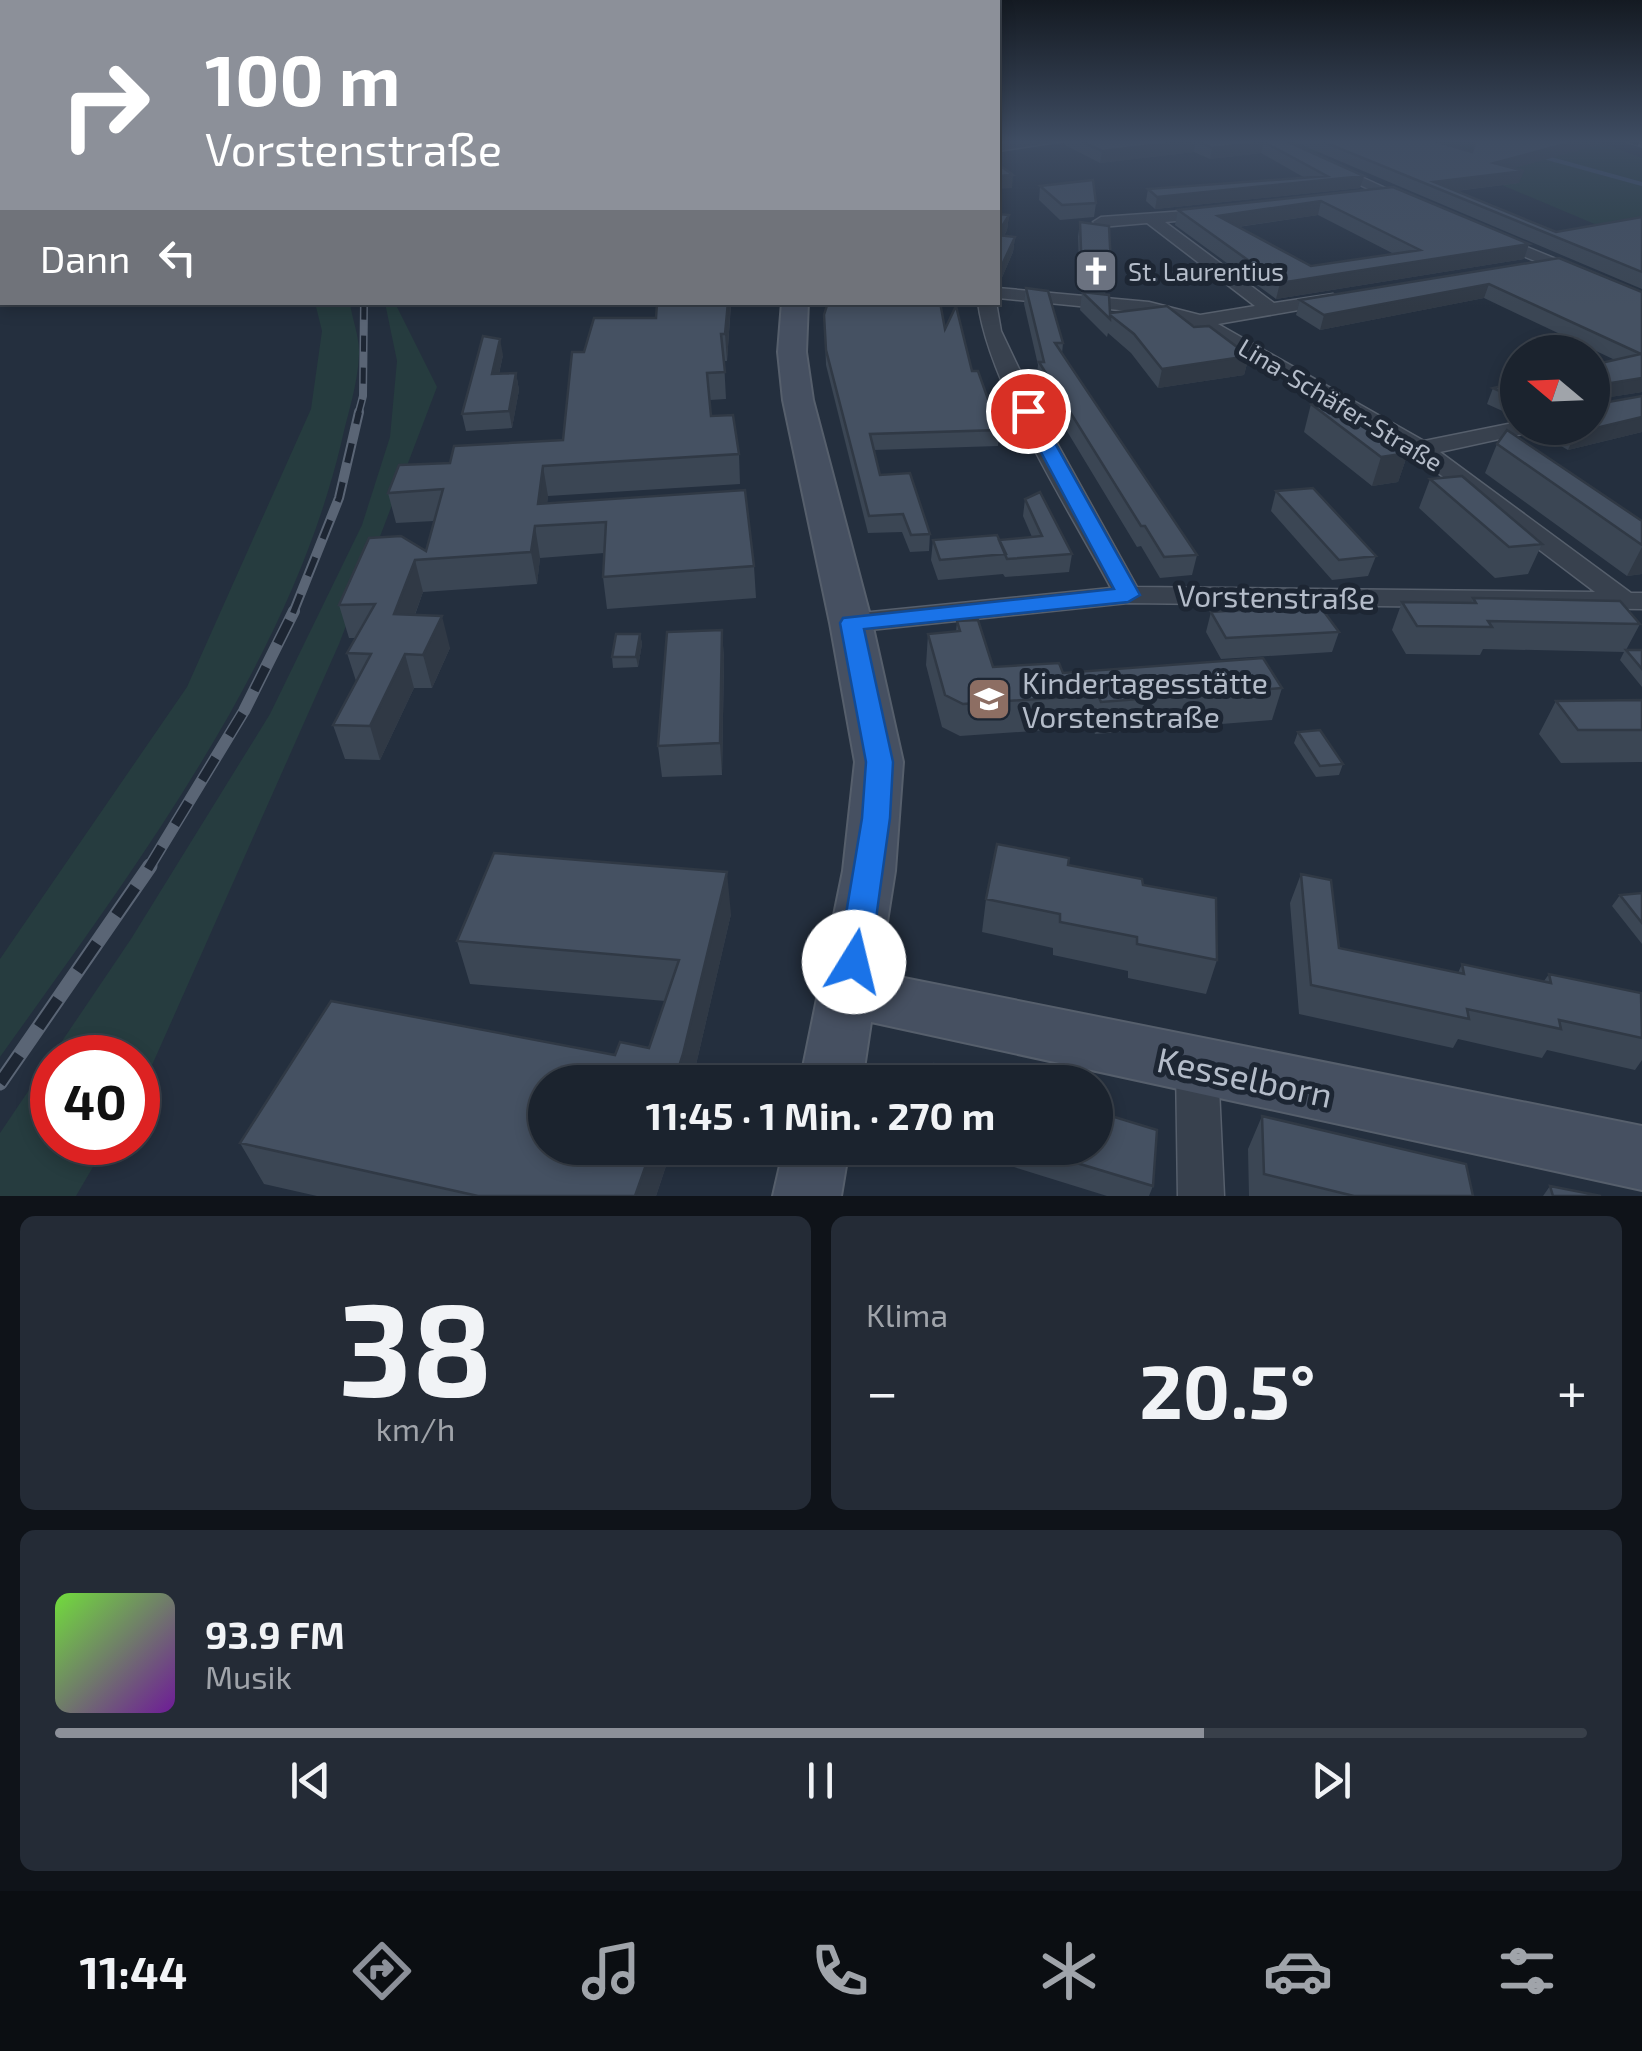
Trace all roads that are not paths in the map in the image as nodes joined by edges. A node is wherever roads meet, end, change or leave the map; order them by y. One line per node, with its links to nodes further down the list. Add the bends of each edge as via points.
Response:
1 (1394, 196): 2 (street)
2 (1423, 208)
3 (1236, 212): 4 (street)
4 (1151, 219): 5 (street); 14 (street)
5 (1101, 222)
6 (1474, 230): 7 (street)
7 (1552, 264): 8 (street); 11 (street)
8 (1519, 270)
9 (1000, 293): 15 (street, Lina-Schäfer-Straße, via 1149,308)
10 (1356, 296): 14 (street)
11 (1642, 300)
12 (795, 305): 20 (street, via 798,400)
13 (988, 305): 18 (street, via 992,331 1028,411)
14 (1269, 308): 15 (street)
15 (1200, 321): 17 (street, Lina-Schäfer-Straße)
16 (1500, 432): 17 (street)
17 (1421, 449): 19 (street, Lina-Schäfer-Straße)
18 (1128, 595): 19 (street, Vorstenstraße); 20 (street, Vorstenstraße)
19 (1636, 606)
20 (851, 623): 21 (street, via 879,792)
21 (849, 992): 22 (street); 23 (street, Kesselborn)
22 (834, 1065)
23 (1198, 1066): 24 (street, Kesselborn); 27 (street)
24 (1642, 1158)
25 (813, 1165): 26 (street)
26 (807, 1196)
27 (1202, 1196)

